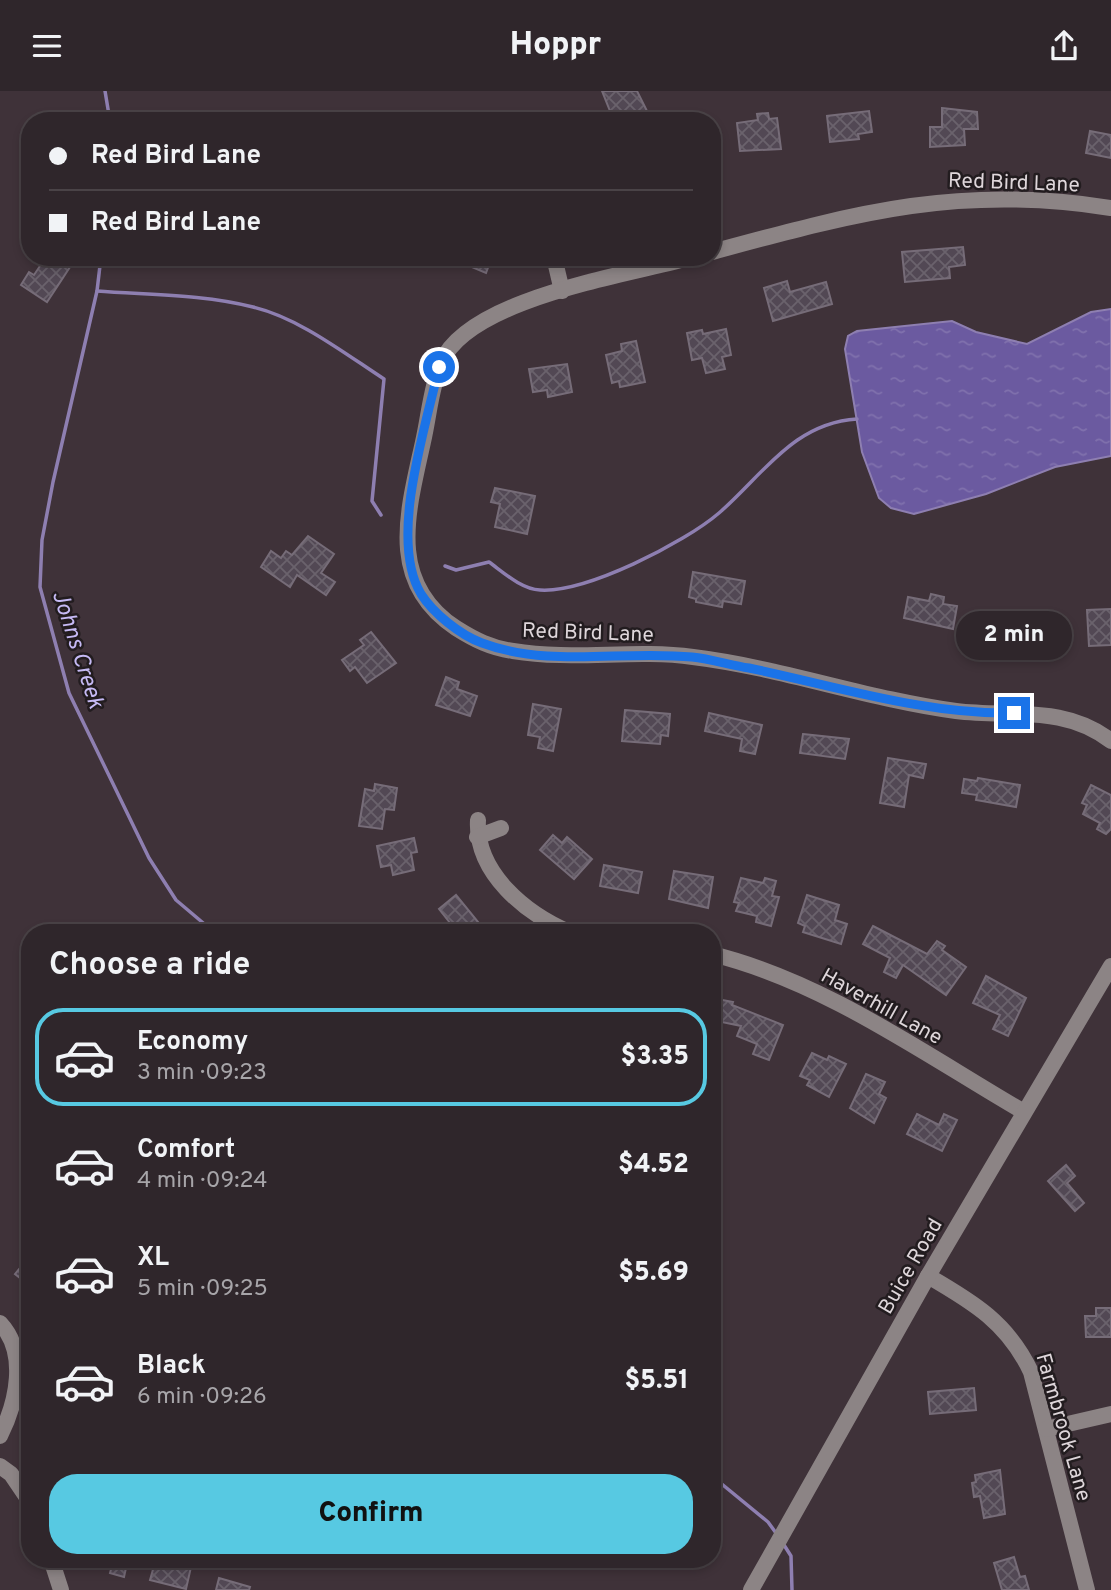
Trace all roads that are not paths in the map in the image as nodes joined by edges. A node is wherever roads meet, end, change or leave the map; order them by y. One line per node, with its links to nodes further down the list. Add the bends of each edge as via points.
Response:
1 (1111, 208): 2 (street, Red Bird Lane, via 1031,199 939,201 838,218)
2 (721, 250)
3 (556, 266): 5 (street)
4 (658, 266): 5 (street, Red Bird Lane)
5 (562, 291): 6 (street, Red Bird Lane, via 485,318 455,342 439,367 410,500 407,550 422,595 447,621 480,643 510,651 566,657 693,657 954,711 1070,718)
6 (1111, 741)
7 (478, 820): 9 (street)
8 (501, 828): 9 (street)
9 (477, 837): 10 (street, via 498,880 528,909)
10 (555, 924)
11 (721, 957): 13 (street, Haverhill Lane, via 777,973 826,996)
12 (1111, 966): 13 (street, Buice Road)
13 (1024, 1112): 14 (street, Buice Road)
14 (928, 1276): 17 (street, Farmbrook Lane, via 982,1307 1010,1335 1031,1372); 23 (street, Buice Road)
15 (0, 1322): 18 (street, via 11,1339 18,1366)
16 (1111, 1414): 17 (street)
17 (1046, 1429): 24 (street, Farmbrook Lane)
18 (0, 1436)
19 (0, 1466): 20 (street)
20 (21, 1489)
21 (54, 1568): 22 (street)
22 (61, 1590)
23 (751, 1590)
24 (1087, 1590)

